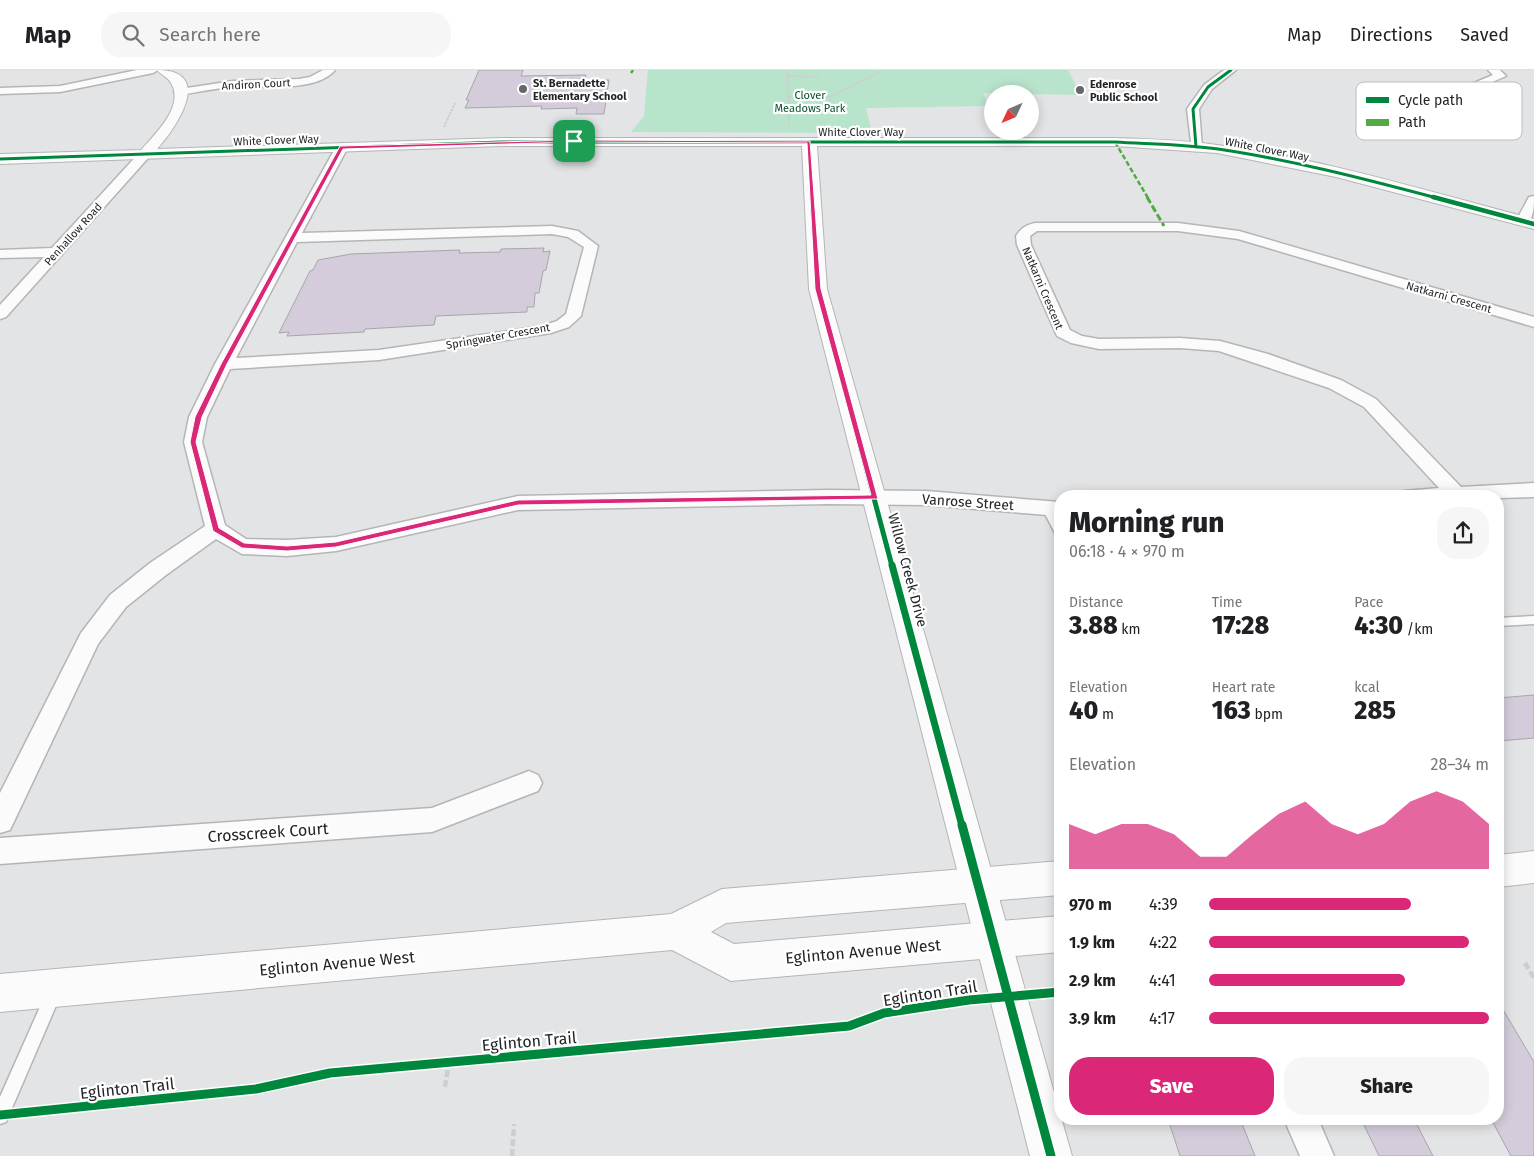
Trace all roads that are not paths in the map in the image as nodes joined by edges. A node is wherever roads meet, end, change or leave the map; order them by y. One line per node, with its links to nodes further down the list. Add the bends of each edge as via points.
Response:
1 (153, 70): 7 (street, via 60,89)
2 (163, 70): 8 (street, via 176,79)
3 (330, 70): 8 (street, Andiron Court, via 308,81 231,84)
4 (1230, 70): 11 (street, via 1208,88 1192,109)
5 (1492, 70): 6 (street, via 1501,76)
6 (1487, 82)
7 (0, 91)
8 (180, 92): 12 (street, via 179,111)
9 (799, 142): 10 (street, White Clover Way, via 567,141); 11 (street, White Clover Way, via 1115,142); 25 (street, Willow Creek Drive, via 818,289)
10 (342, 147): 12 (street, White Clover Way); 16 (street)
11 (1196, 147): 15 (street, White Clover Way, via 1283,161)
12 (145, 154): 13 (street, White Clover Way); 17 (street, Penhallow Road)
13 (0, 159)
14 (1534, 200): 15 (street)
15 (1528, 223)
16 (292, 238): 21 (street); 21 (street, Springwater Crescent, via 552,230 580,235 591,246 573,316 546,330 379,355)
17 (56, 252): 18 (street); 19 (street, Penhallow Road)
18 (0, 254)
19 (0, 314)
20 (1534, 322): 22 (street, Natkarni Crescent, via 1239,235 1178,226 1152,226 1035,227 1023,236 1024,245 1063,333 1076,340 1099,344 1220,346 1335,384 1370,403)
21 (224, 364): 27 (street, via 198,417 193,442)
22 (1452, 490)
23 (1534, 490): 24 (street)
24 (1504, 491)
25 (876, 498): 26 (street, Vanrose Street, via 926,498); 27 (street, Vanrose Street, via 518,503 336,544 287,548 242,546); 36 (street, Willow Creek Drive)
26 (1053, 508)
27 (216, 529): 31 (street, via 118,601 89,640)
28 (1534, 620): 29 (lane)
29 (1504, 622)
30 (529, 784): 32 (street, Crosscreek Court, via 432,820)
31 (0, 820)
32 (0, 851)
33 (1534, 867): 34 (street)
34 (1504, 870)
35 (1054, 879): 36 (street, Eglinton Avenue West)
36 (979, 885): 37 (street, Eglinton Avenue West, via 722,906); 39 (street, Willow Creek Drive)
37 (675, 932): 39 (street, Eglinton Avenue West, via 731,963); 40 (street, Eglinton Avenue West)
38 (1054, 935): 39 (street, Eglinton Avenue West)
39 (993, 940): 44 (street, Willow Creek Drive)
40 (56, 988): 41 (street, Eglinton Avenue West); 42 (lane)
41 (0, 993)
42 (0, 1116)
43 (1304, 1125): 45 (street)
44 (1051, 1156)
45 (1317, 1156)

